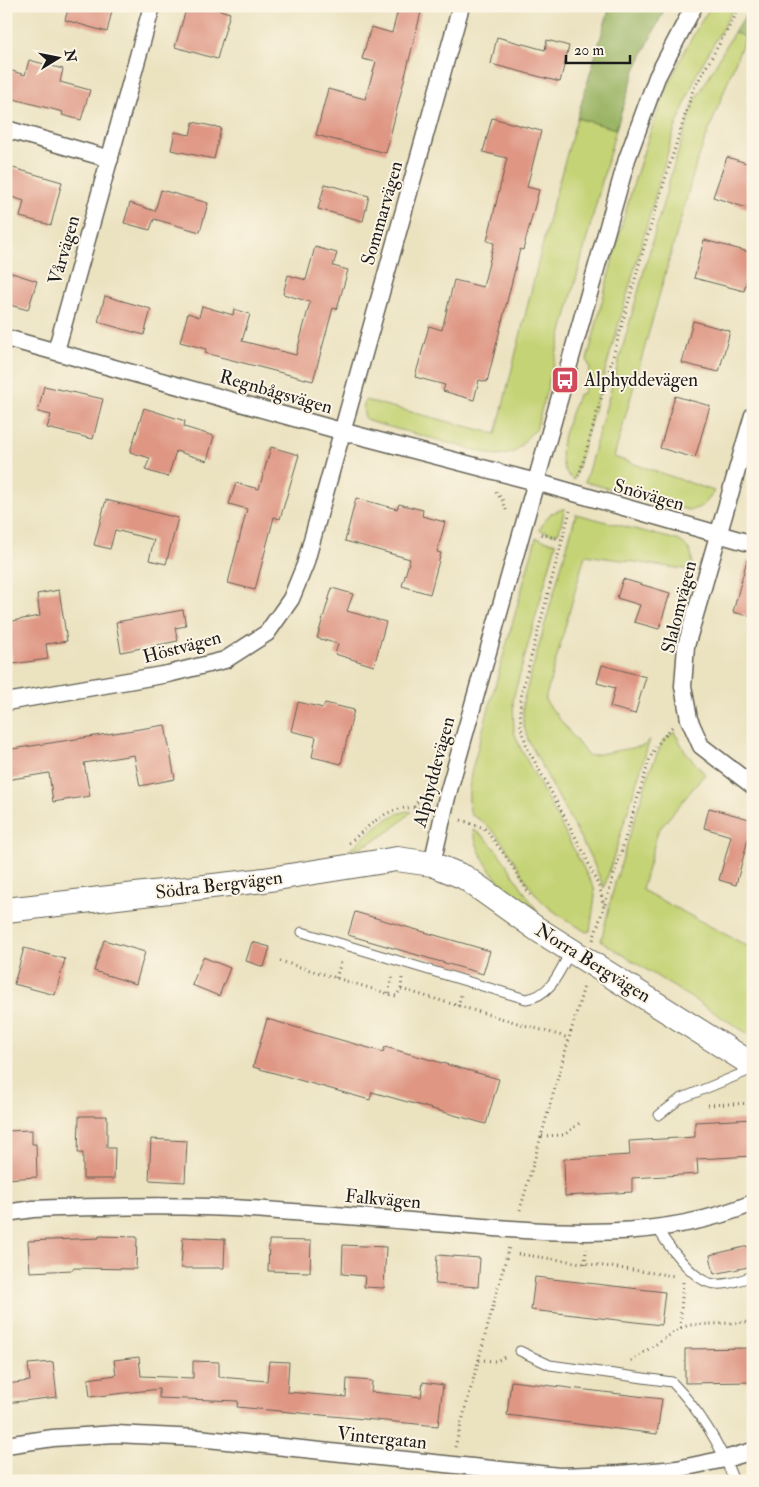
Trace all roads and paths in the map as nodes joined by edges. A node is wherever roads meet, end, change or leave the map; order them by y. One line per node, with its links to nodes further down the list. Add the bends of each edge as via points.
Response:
1 (152, 6): 6 (street, Vårvägen)
2 (461, 6): 10 (street, Sommarvägen)
3 (694, 6): 11 (street, Alphyddevägen, via 658,77 627,159)
4 (741, 6): 13 (path, via 693,90 645,244)
5 (6, 129): 6 (street)
6 (110, 159): 8 (street, Vårvägen)
7 (6, 338): 8 (street, Regnbågsvägen)
8 (56, 351): 10 (street, Regnbågsvägen)
9 (753, 415): 16 (street, Slalomvägen)
10 (341, 431): 11 (street, Regnbågsvägen); 19 (street, Höstvägen, via 305,565 291,599 267,633 225,660 168,674)
11 (536, 482): 13 (street, Snövägen); 25 (street, Alphyddevägen, via 447,797)
12 (495, 490): 14 (path, via 503,501)
13 (574, 494): 16 (street, Snövägen); 17 (path)
14 (507, 519)
15 (538, 533): 17 (path)
16 (719, 535): 18 (street, Snövägen); 22 (street, Slalomvägen, via 686,646 683,686 689,719 701,746)
17 (562, 540): 27 (path, via 522,691 521,728 528,749 597,881)
18 (753, 544)
19 (6, 702)
20 (674, 726): 27 (path, via 650,758)
21 (432, 780): 23 (path)
22 (753, 786)
23 (414, 807)
24 (472, 823): 26 (path, via 484,828 492,838)
25 (432, 864): 28 (street, Södra Bergvägen, via 398,859 282,877); 31 (street, Norra Bergvägen, via 464,878 537,929)
26 (532, 899)
27 (604, 907): 30 (path)
28 (6, 910)
29 (302, 932): 31 (lane, via 526,999 538,997 548,990)
30 (593, 940): 31 (path); 32 (path)
31 (578, 942): 35 (street, Norra Bergvägen)
32 (600, 946)
33 (280, 961): 34 (path, via 396,996 401,989)
34 (569, 1038)
35 (753, 1065)
36 (753, 1070): 38 (lane)
37 (753, 1103): 38 (path)
38 (672, 1106): 39 (lane)
39 (659, 1115)
40 (581, 1122): 41 (path, via 564,1134)
41 (542, 1136)
42 (753, 1203): 44 (street, Falkvägen, via 685,1224)
43 (6, 1213): 44 (street, Falkvägen, via 51,1208 201,1206 547,1232 625,1231)
44 (657, 1227): 48 (lane, via 663,1239 689,1268 710,1283 726,1283)
45 (587, 1244): 47 (path)
46 (518, 1254): 47 (path)
47 (584, 1264): 50 (path, via 684,1277)
48 (753, 1276)
49 (753, 1322): 50 (path)
50 (680, 1328): 53 (path)
51 (520, 1351): 52 (path, via 496,1361); 53 (lane, via 550,1365)
52 (478, 1360)
53 (614, 1373): 56 (lane, via 672,1382 704,1422)
54 (6, 1445): 56 (street, Vintergatan, via 53,1438 124,1434 198,1438 559,1476 667,1470)
55 (753, 1451): 56 (street, Vintergatan)
56 (725, 1460): 57 (lane)
57 (734, 1481)

